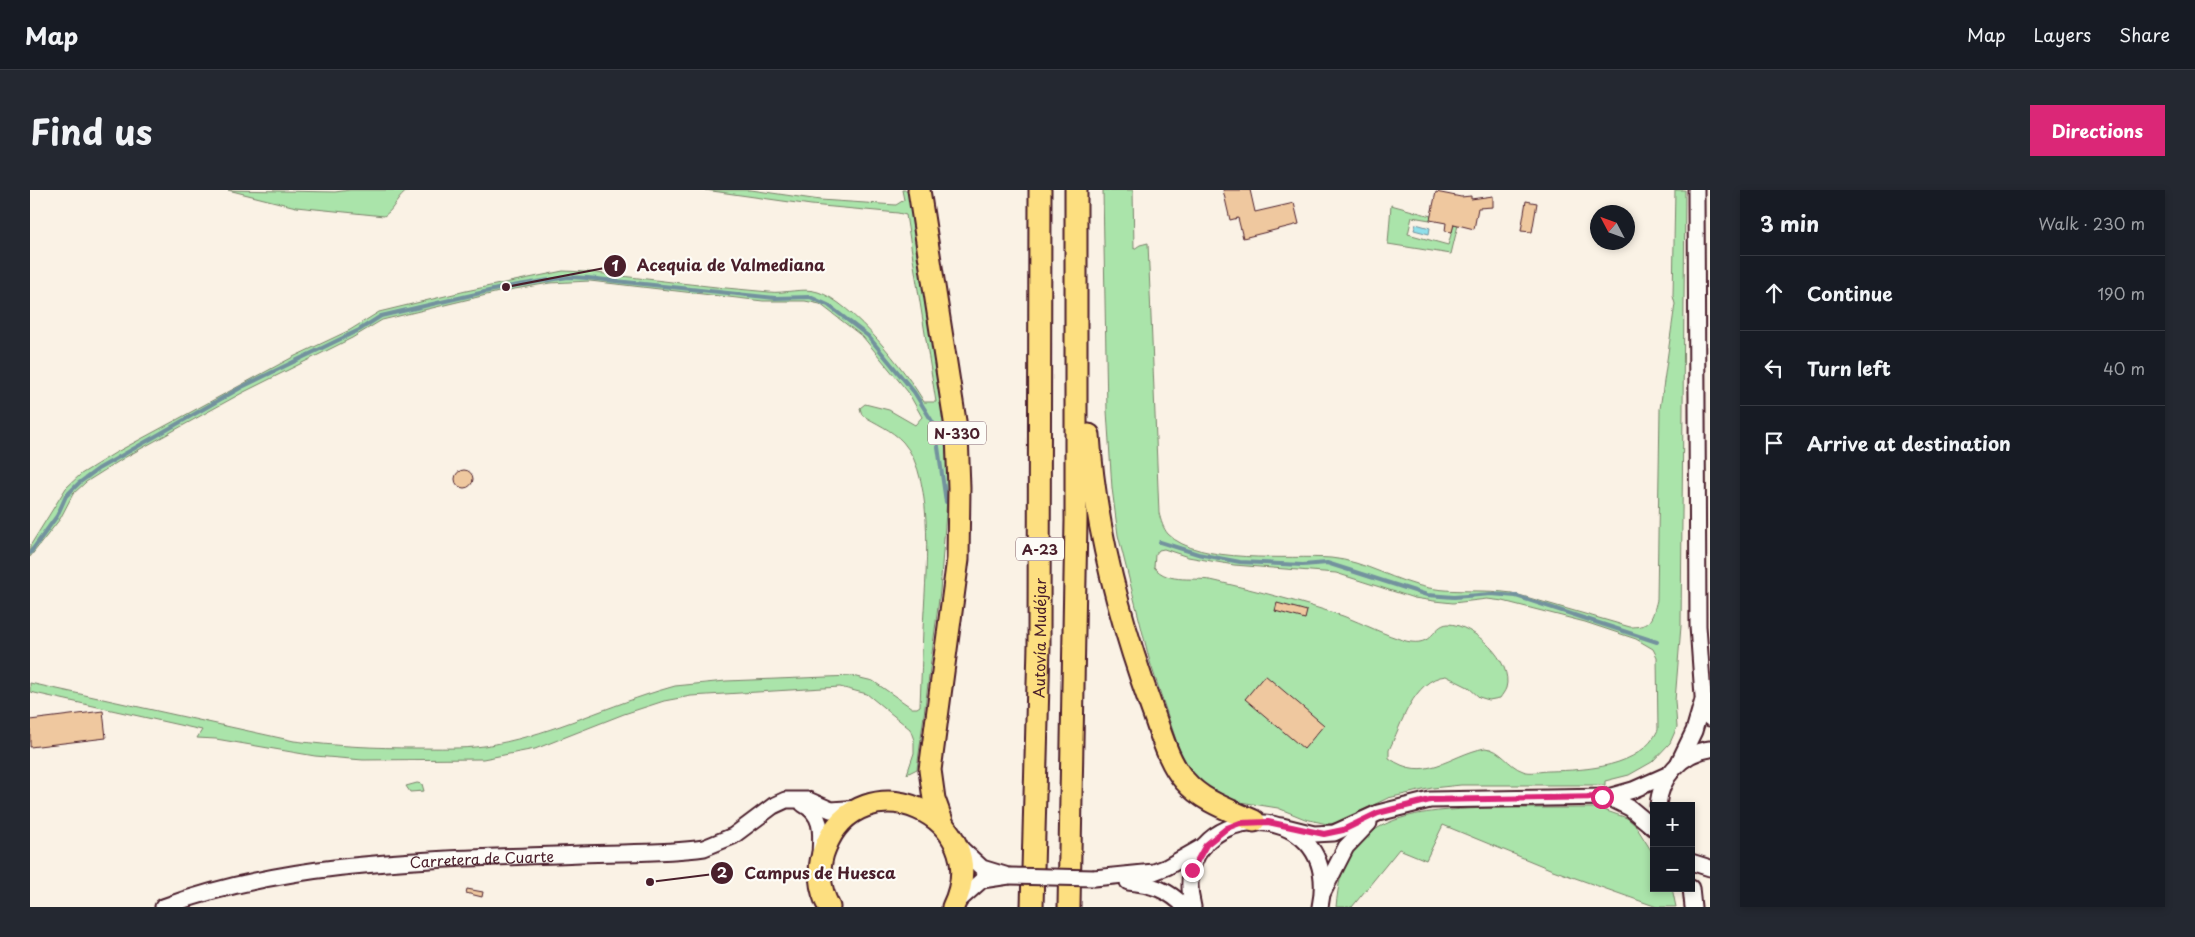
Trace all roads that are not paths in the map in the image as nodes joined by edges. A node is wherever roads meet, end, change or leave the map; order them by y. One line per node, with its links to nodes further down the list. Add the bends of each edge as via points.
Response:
1 (919, 190): 10 (highway, N-330, via 956,425 959,488 958,559)
2 (1040, 190): 33 (highway, Autovía Mudéjar / A-23, via 1039,635)
3 (1076, 190): 5 (highway, A-23)
4 (1696, 190): 6 (street, via 1698,619)
5 (1077, 392): 17 (highway, via 1088,414 1096,494 1118,603 1164,742 1177,770 1196,791); 34 (highway, A-23)
6 (1703, 696): 7 (street); 9 (street, via 1694,732)
7 (1710, 718)
8 (1710, 749): 9 (street, via 1695,753)
9 (1673, 769): 11 (street, via 1633,790); 14 (street, via 1662,786)
10 (930, 770): 13 (highway, N-330, via 916,790); 18 (highway, N-330, via 934,799)
11 (1608, 797): 16 (street, via 1457,798 1415,802); 19 (street, via 1630,808)
12 (792, 800): 15 (street, via 808,800 831,810); 25 (street, via 815,812 820,821); 30 (street, Carretera de Cuarte, via 773,806 724,841 704,848 330,867 228,886)
13 (897, 802): 15 (highway, N-330); 18 (highway, N-330, via 918,807)
14 (1659, 802)
15 (862, 808): 25 (highway, N-330, via 832,833 823,851)
16 (1390, 809): 20 (street, via 1334,833 1314,834); 29 (street, via 1367,824 1352,840 1340,857)
17 (1254, 821): 20 (street); 22 (street, via 1227,828)
18 (943, 824): 21 (highway, N-330)
19 (1650, 825)
20 (1282, 826): 29 (street, via 1294,833 1313,853 1319,866)
21 (955, 842): 26 (street, via 982,868); 32 (highway, N-330, via 962,875)
22 (1206, 845): 27 (street, via 1154,872); 36 (street, via 1192,870)
23 (1695, 863): 24 (street)
24 (1710, 868)
25 (820, 870): 31 (highway, N-330, via 823,894)
26 (1009, 876): 27 (street, bridge); 32 (street, via 982,880)
27 (1094, 878): 35 (street, via 1152,885)
28 (1691, 892): 37 (street)
29 (1321, 900)
30 (162, 907)
31 (829, 907)
32 (953, 907)
33 (1032, 907)
34 (1069, 907)
35 (1185, 907)
36 (1193, 907)
37 (1693, 907)

